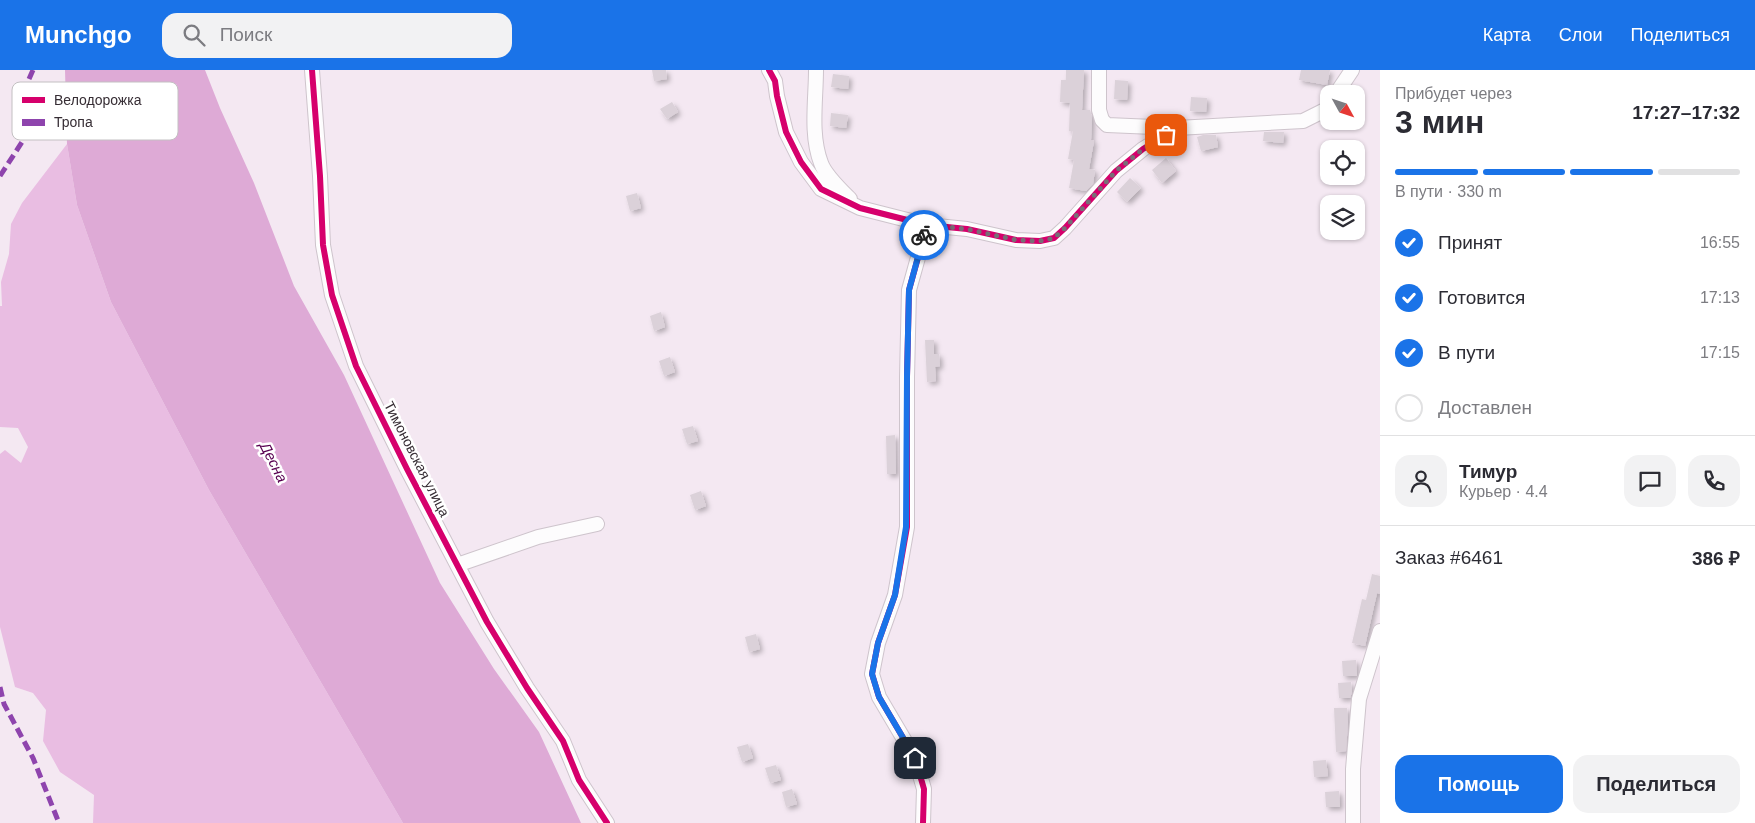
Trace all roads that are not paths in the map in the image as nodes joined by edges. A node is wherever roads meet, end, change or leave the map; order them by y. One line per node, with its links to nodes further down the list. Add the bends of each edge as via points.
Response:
1 (312, 70): 12 (street, Тимоновская улица, via 323,245 332,295 356,366)
2 (770, 70): 9 (street, via 786,132 801,162 821,189)
3 (816, 70): 9 (street, via 815,140 821,164 840,190)
4 (1099, 70): 8 (street, via 1099,110 1102,120 1108,125)
5 (1352, 70): 6 (street)
6 (1342, 85)
7 (1320, 112): 8 (street, via 1303,121)
8 (1178, 128): 10 (street, via 1143,149 1116,171 1054,238 1016,240 967,229)
9 (860, 208): 10 (street)
10 (927, 225): 15 (street, via 909,290 906,527 895,595 878,643 872,674 879,697 915,758 924,789)
11 (597, 524): 12 (street, via 538,537)
12 (457, 566): 14 (street, Тимоновская улица, via 527,688 563,741 579,780)
13 (1380, 631): 16 (street, via 1359,700 1353,769)
14 (607, 823)
15 (923, 823)
16 (1354, 823)

